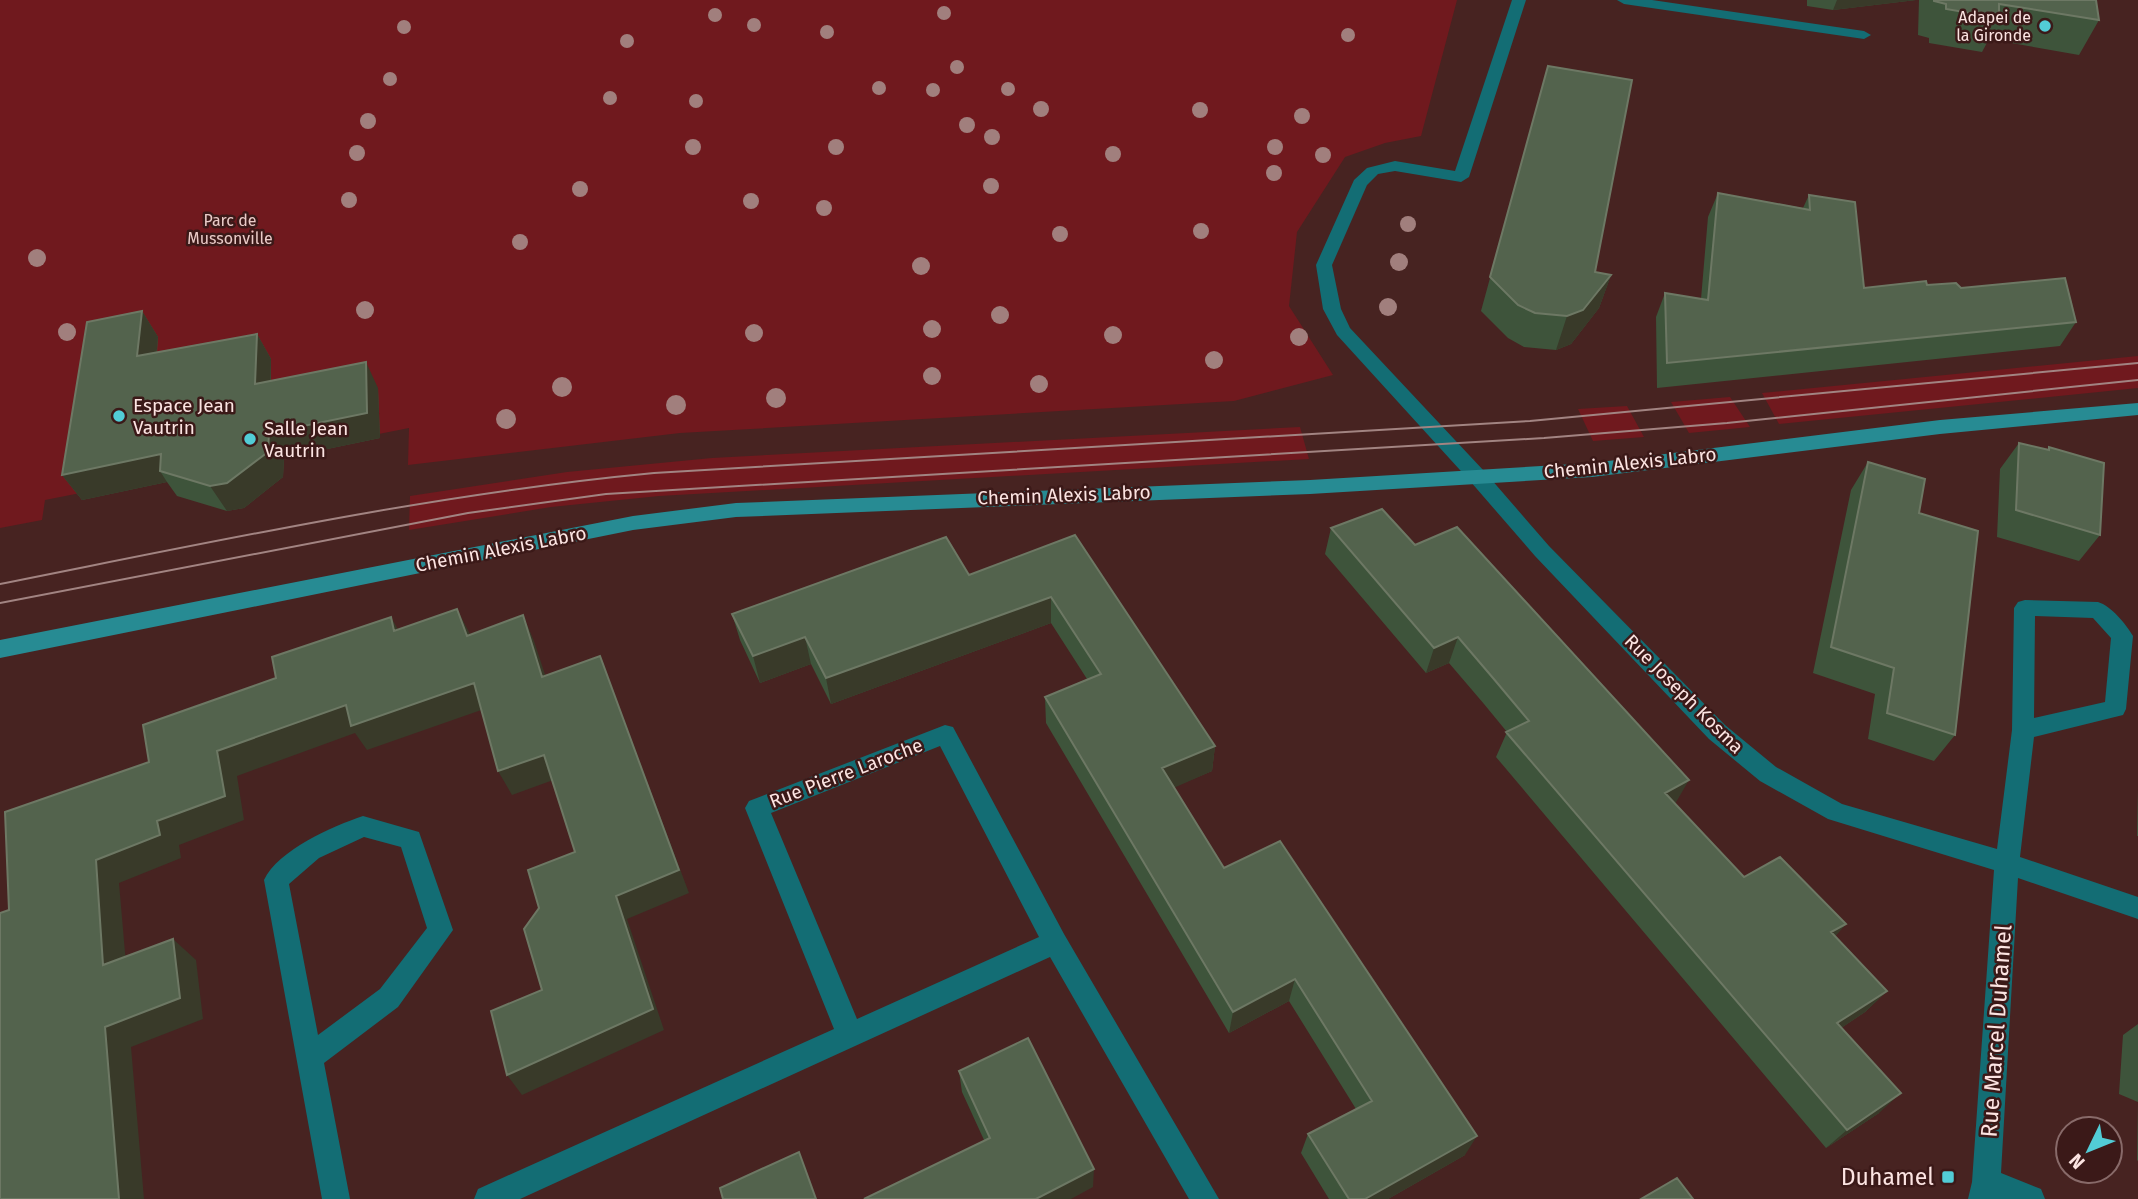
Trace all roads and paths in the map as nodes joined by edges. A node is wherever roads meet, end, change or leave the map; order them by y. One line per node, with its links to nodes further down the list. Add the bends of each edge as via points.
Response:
1 (1519, 0): 5 (street, Rue Joseph Kosma, via 1461,177 1395,166 1373,171 1360,183 1324,265 1332,309 1343,331)
2 (1624, 0): 3 (street)
3 (1864, 35)
4 (2138, 409): 5 (street, Chemin Alexis Labro, via 1940,427 1592,470)
5 (1476, 476): 6 (street, Chemin Alexis Labro, via 736,510 633,523); 8 (street, Rue Joseph Kosma, via 1717,732 1768,774 1836,812)
6 (0, 649)
7 (2023, 730): 7 (street, Rue Marcel Duhamel, via 2025,608 2098,610 2122,636 2115,709); 8 (street, Rue Marcel Duhamel)
8 (2007, 863): 9 (street, Rue Joseph Kosma); 13 (street, Rue Marcel Duhamel)
9 (2138, 908)
10 (1055, 942): 11 (street); 11 (street, Rue Pierre Laroche, via 945,734 757,808); 16 (street, Rue Pierre Laroche)
11 (850, 1035): 15 (street)
12 (310, 1057): 12 (street, via 276,880 310,850 363,826 411,839 440,930 389,998); 14 (street)
13 (1984, 1190): 17 (street)
14 (336, 1199)
15 (488, 1199)
16 (1205, 1199)
17 (2031, 1199)

